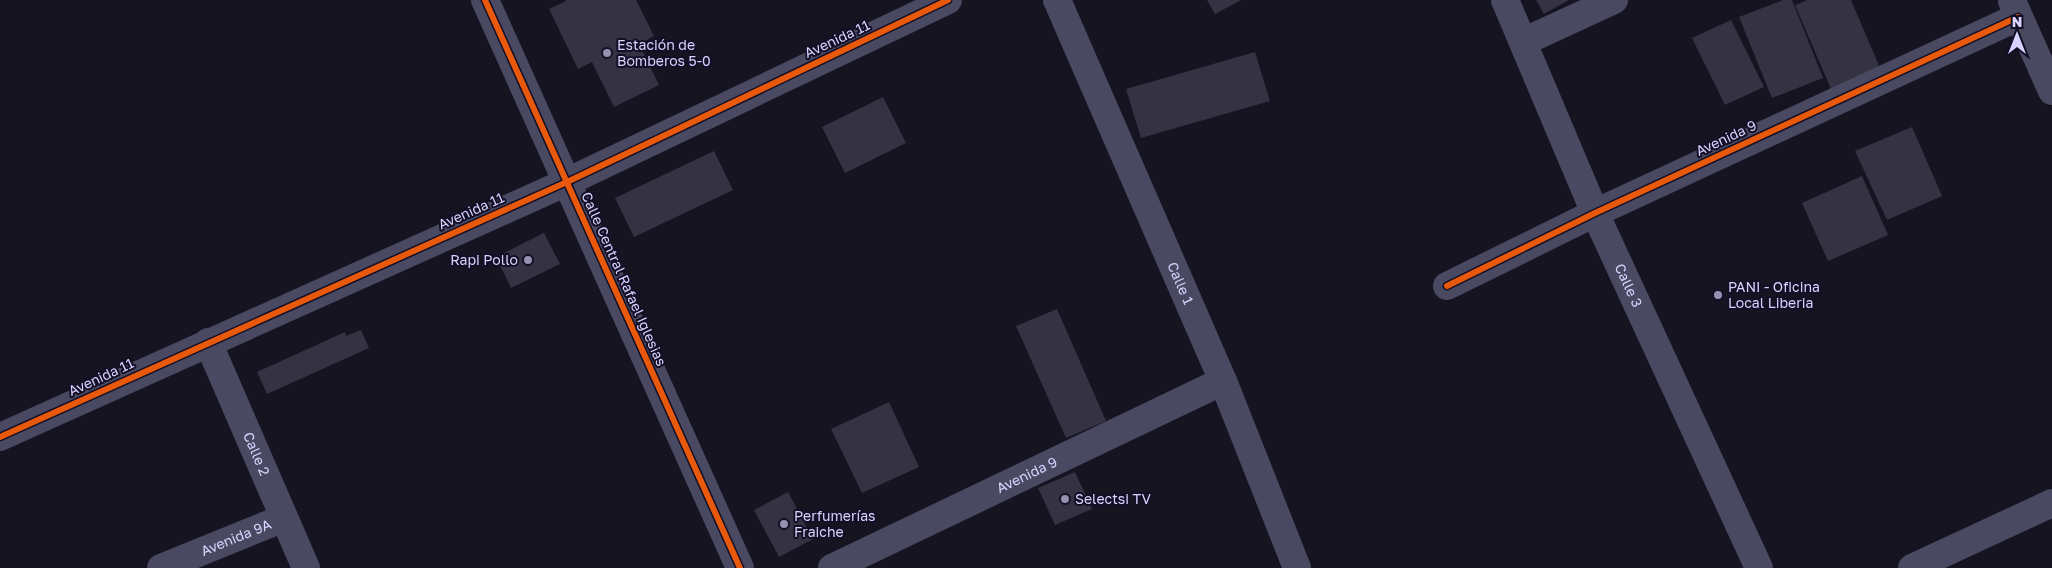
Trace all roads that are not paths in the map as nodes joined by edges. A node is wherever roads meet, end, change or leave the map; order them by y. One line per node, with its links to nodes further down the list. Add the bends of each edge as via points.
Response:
1 (485, 0): 9 (street, Calle Central Rafael Iglesias)
2 (948, 0): 9 (street, Avenida 11)
3 (1057, 0): 13 (street, Calle 1)
4 (1505, 0): 7 (street, Calle 3)
5 (1614, 0): 7 (street)
6 (2015, 8): 8 (street); 10 (street, Avenida 9)
7 (1523, 42): 10 (street, Calle 3)
8 (2052, 91)
9 (566, 182): 12 (street, Avenida 11); 19 (street, Calle Central Rafael Iglesias)
10 (1595, 213): 11 (street, Avenida 9); 22 (street, Calle 3)
11 (1447, 286)
12 (208, 342): 14 (street, Avenida 11); 16 (street, Calle 2)
13 (1223, 381): 20 (street, Avenida 9); 21 (street, Calle 1)
14 (0, 437)
15 (2052, 503): 23 (street)
16 (284, 518): 17 (street, Avenida 9A); 18 (street, Calle 2)
17 (161, 568)
18 (306, 568)
19 (740, 568)
20 (832, 568)
21 (1296, 568)
22 (1759, 568)
23 (1912, 568)

